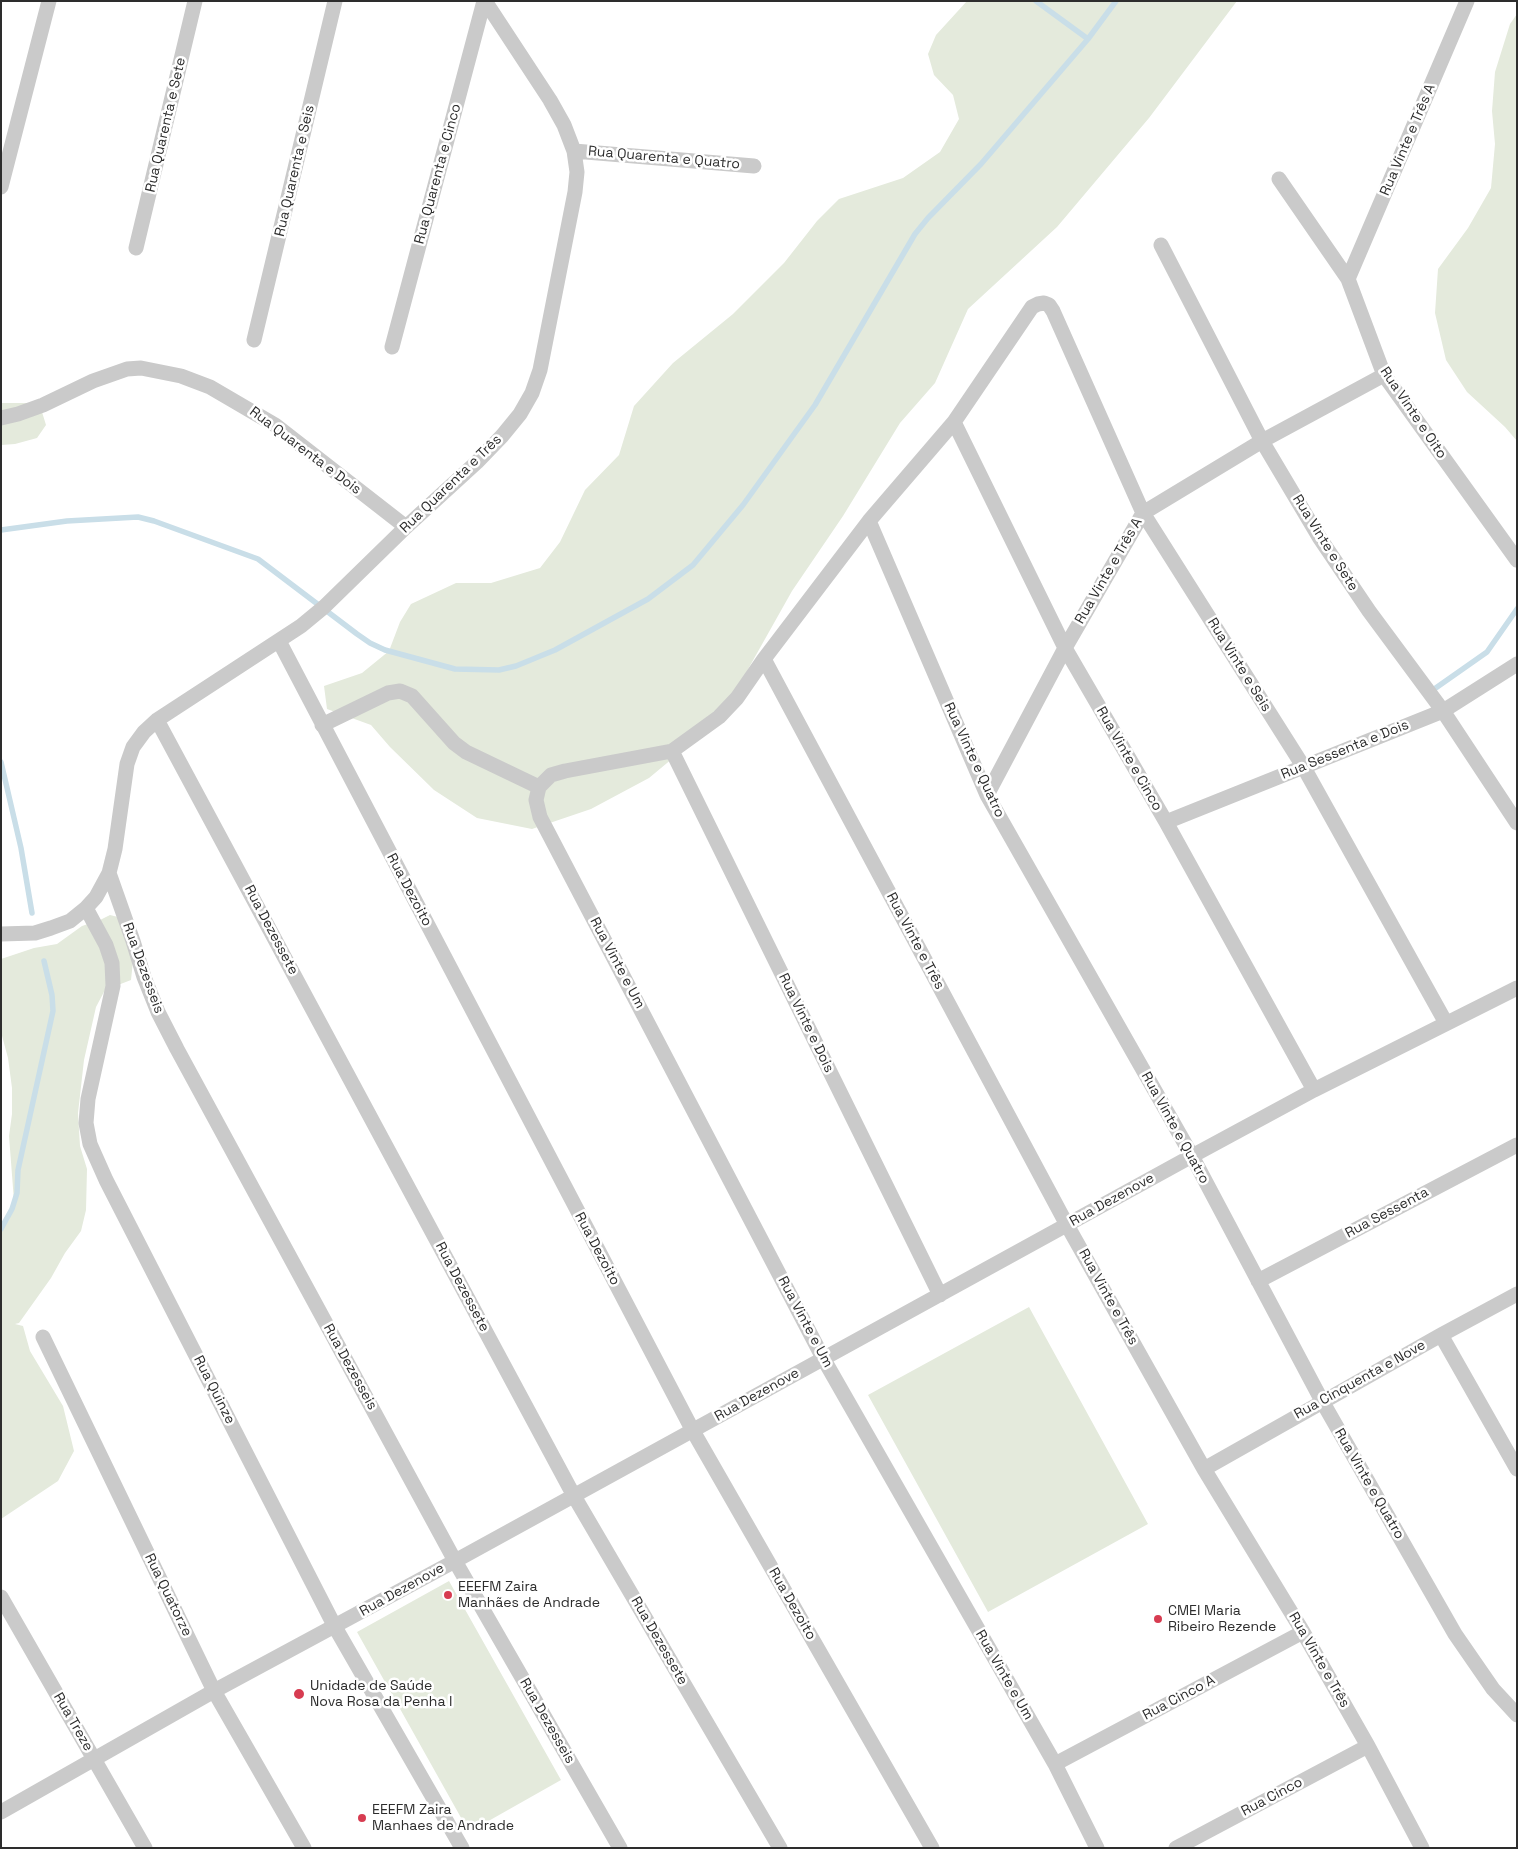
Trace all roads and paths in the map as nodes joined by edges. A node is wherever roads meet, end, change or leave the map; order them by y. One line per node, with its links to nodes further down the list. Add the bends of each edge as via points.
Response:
1 (48, 1): 9 (street)
2 (195, 1): 11 (street, Rua Quarenta e Sete)
3 (336, 1): 13 (street, Rua Quarenta e Seis)
4 (484, 1): 6 (street, Rua Quarenta e Três, via 550,100); 14 (street, Rua Quarenta e Cinco)
5 (1467, 1): 12 (street, Rua Vinte e Três A)
6 (574, 151): 7 (street, Rua Quarenta e Quatro); 21 (street, Rua Quarenta e Três, via 575,192 540,370 532,393 502,436)
7 (754, 166)
8 (1280, 180): 12 (street, Rua Vinte e Oito)
9 (1, 187)
10 (1161, 245): 18 (street, Rua Vinte e Sete)
11 (136, 248)
12 (1348, 279): 15 (street, Rua Vinte e Oito)
13 (254, 340)
14 (392, 347)
15 (1384, 375): 18 (street, Rua Vinte e Três A); 22 (street, Rua Vinte e Oito)
16 (1, 418): 21 (street, Rua Quarenta e Dois, via 26,411 127,369 141,368 181,376 210,387 275,425)
17 (954, 422): 19 (street, Rua Vinte e Seis, via 1032,308 1038,304 1049,305); 20 (street); 24 (street, Rua Vinte e Cinco)
18 (1262, 441): 19 (street, Rua Vinte e Três A); 27 (street, Rua Vinte e Sete, via 1343,574)
19 (1143, 513): 24 (street, Rua Vinte e Três A); 31 (street, Rua Vinte e Seis)
20 (869, 521): 25 (street); 33 (street, Rua Vinte e Quatro)
21 (406, 527): 23 (street, Rua Quarenta e Três, via 324,607)
22 (1517, 560)
23 (278, 641): 28 (street, Rua Quarenta e Três); 29 (street, Rua Dezoito)
24 (1065, 648): 33 (street, Rua Vinte e Três A); 34 (street, Rua Vinte e Cinco)
25 (764, 659): 30 (street, via 738,698 719,717); 44 (street, Rua Vinte e Três)
26 (1517, 664): 27 (street, Rua Sessenta e Dois)
27 (1443, 711): 31 (street, Rua Sessenta e Dois); 35 (street, Rua Vinte e Sete)
28 (157, 720): 36 (street, Rua Quarenta e Três, via 133,747 127,764); 55 (street, Rua Dezessete)
29 (322, 725): 32 (street, via 400,690 412,696 466,752); 52 (street, Rua Dezoito)
30 (672, 751): 32 (street, via 564,771 551,775); 47 (street, Rua Vinte e Dois)
31 (1303, 766): 34 (street, Rua Sessenta e Dois); 40 (street, Rua Vinte e Seis)
32 (539, 787): 50 (street, Rua Vinte e Um, via 536,800 540,817)
33 (987, 795): 43 (street, Rua Vinte e Quatro)
34 (1166, 822): 41 (street, Rua Vinte e Cinco)
35 (1517, 823)
36 (109, 873): 37 (street, Rua Quarenta e Três); 56 (street, Rua Dezesseis, via 158,1012)
37 (86, 908): 38 (street, Rua Quarenta e Três, via 70,921 35,933); 58 (street, Rua Quinze, via 106,945 114,986 88,1099 86,1123 90,1144)
38 (1, 934)
39 (1517, 988): 40 (street, Rua Dezenove)
40 (1446, 1023): 41 (street, Rua Dezenove)
41 (1314, 1090): 43 (street, Rua Dezenove)
42 (1517, 1145): 45 (street, Rua Sessenta)
43 (1192, 1156): 44 (street, Rua Dezenove); 45 (street, Rua Vinte e Quatro)
44 (1067, 1225): 47 (street, Rua Dezenove); 53 (street, Rua Vinte e Três)
45 (1258, 1281): 51 (street, Rua Vinte e Quatro)
46 (1517, 1294): 48 (street, Rua Cinquenta e Nove)
47 (940, 1295): 50 (street, Rua Dezenove)
48 (1441, 1334): 51 (street, Rua Cinquenta e Nove); 54 (street)
49 (43, 1337): 60 (street, Rua Quatorze)
50 (823, 1358): 52 (street, Rua Dezenove); 64 (street, Rua Vinte e Um)
51 (1322, 1401): 53 (street, Rua Cinquenta e Nove); 61 (street, Rua Vinte e Quatro, via 1455,1634 1493,1689)
52 (692, 1431): 55 (street, Rua Dezenove); 71 (street, Rua Dezoito)
53 (1204, 1469): 59 (street, Rua Vinte e Três)
54 (1517, 1469)
55 (574, 1496): 56 (street, Rua Dezenove); 70 (street, Rua Dezessete)
56 (456, 1561): 58 (street, Rua Dezenove); 69 (street, Rua Dezesseis)
57 (1, 1597): 63 (street, Rua Treze)
58 (335, 1627): 60 (street, Rua Dezenove); 68 (street, Rua Quinze)
59 (1303, 1632): 62 (street, Rua Vinte e Três); 64 (street, Rua Cinco A)
60 (214, 1691): 63 (street, Rua Dezenove); 67 (street, Rua Quatorze)
61 (1517, 1715)
62 (1368, 1746): 73 (street, Rua Cinco); 74 (street, Rua Vinte e Três)
63 (94, 1759): 65 (street, Rua Dezenove); 66 (street, Rua Treze)
64 (1055, 1764): 72 (street, Rua Vinte e Um)
65 (1, 1812)
66 (145, 1848)
67 (304, 1848)
68 (462, 1848)
69 (620, 1848)
70 (780, 1848)
71 (932, 1848)
72 (1097, 1848)
73 (1176, 1848)
74 (1422, 1848)

